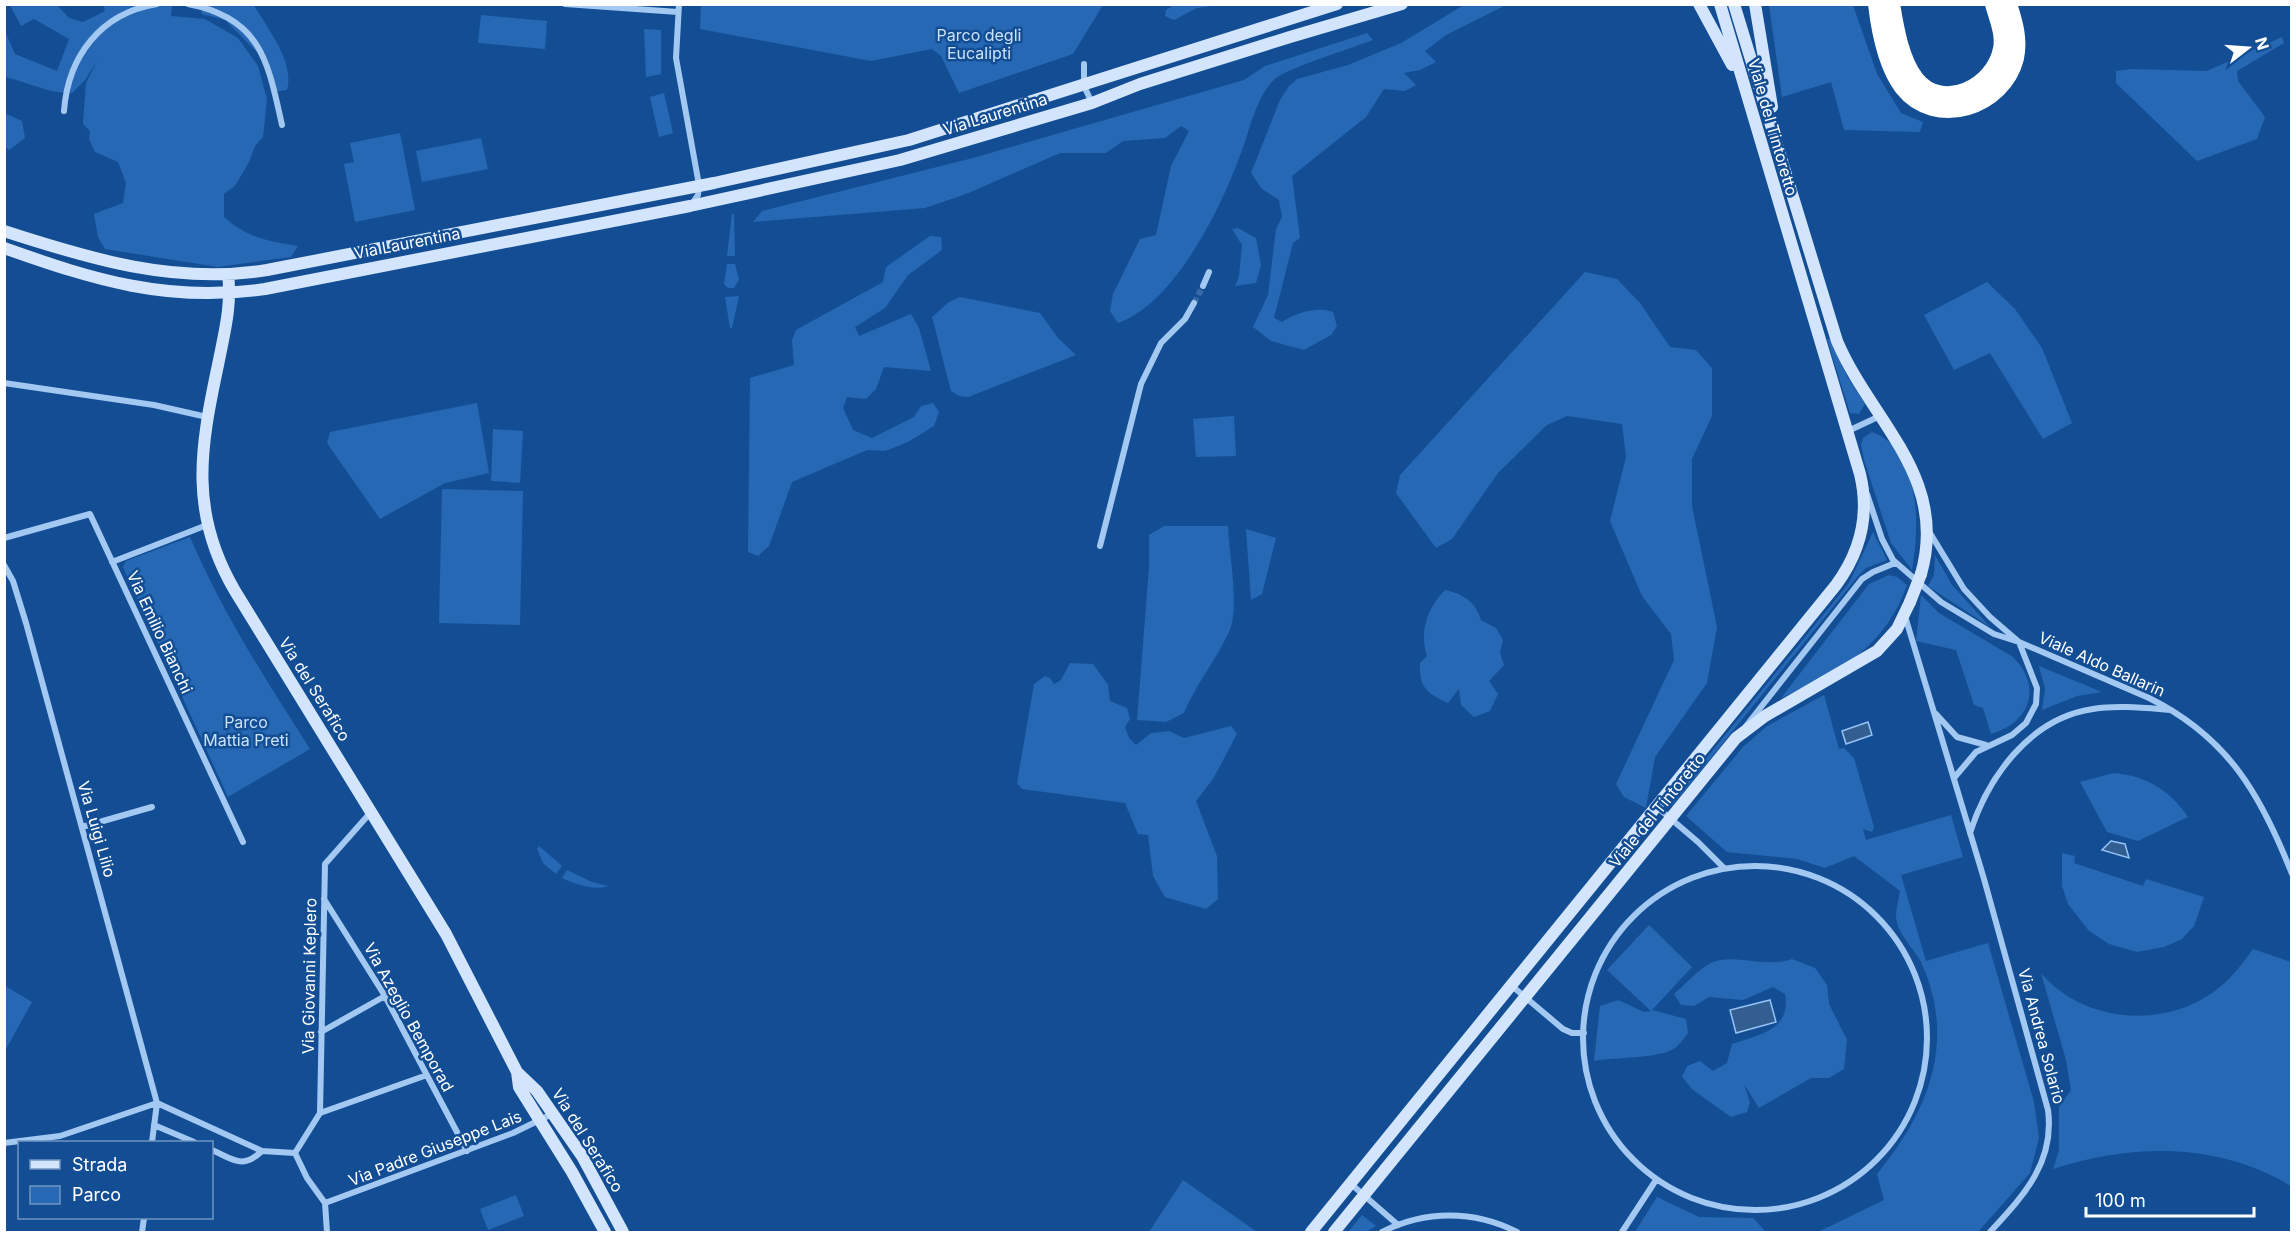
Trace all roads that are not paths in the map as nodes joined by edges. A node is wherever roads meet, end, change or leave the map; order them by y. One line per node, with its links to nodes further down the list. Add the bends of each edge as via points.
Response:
1 (157, 4): 20 (street, via 120,16 92,39 72,72)
2 (188, 4): 21 (street, via 228,20 255,44 271,73)
3 (565, 4): 15 (street)
4 (679, 4): 15 (street)
5 (1337, 4): 18 (main road, Via Laurentina)
6 (1402, 4): 19 (main road, Via Laurentina)
7 (1699, 4): 17 (main road)
8 (1720, 4): 17 (main road, Viale del Tintoretto)
9 (1734, 4): 22 (main road, Viale del Tintoretto)
10 (1755, 4): 22 (main road)
11 (1876, 4): 14 (highway, via 1891,63 1903,86 1922,102 1948,109 1984,100 2006,78 2016,46)
12 (1891, 4): 13 (highway, via 1904,56 1914,76 1933,92 1950,95 1978,86 1996,68 2003,44)
13 (1994, 4)
14 (2008, 4)
15 (678, 12): 23 (street, via 676,58)
16 (1084, 64): 18 (street)
17 (1742, 85): 30 (main road, Viale del Tintoretto)
18 (1084, 86): 19 (street); 23 (main road, Via Laurentina, via 909,140)
19 (1092, 103): 24 (main road, Via Laurentina, via 900,160)
20 (64, 111)
21 (282, 125)
22 (1777, 144): 29 (main road, Viale del Tintoretto)
23 (699, 185): 24 (street, via 698,195); 25 (main road, Via Laurentina)
24 (690, 206): 26 (main road, Via Laurentina)
25 (587, 207): 26 (street); 32 (main road, Via Laurentina, via 267,270)
26 (590, 224): 34 (main road, Via Laurentina, via 265,289)
27 (4, 231): 32 (main road, Via Laurentina, via 129,267 168,273)
28 (4, 249): 34 (main road, Via Laurentina, via 122,286)
29 (1810, 254): 30 (street); 37 (main road, Viale del Tintoretto, via 1837,341)
30 (1795, 258): 39 (main road, Viale del Tintoretto)
31 (1209, 272): 33 (street)
32 (228, 274): 34 (main road)
33 (1203, 286)
34 (230, 292): 38 (main road, Via del Serafico)
35 (1194, 303): 44 (street, via 1185,319 1161,344 1141,384)
36 (4, 383): 38 (street, via 154,405)
37 (1880, 416): 39 (street); 41 (main road, Viale del Tintoretto, via 1912,466)
38 (207, 417): 42 (main road, Via del Serafico, via 201,480)
39 (1848, 431): 40 (main road, Viale del Tintoretto)
40 (1856, 459): 46 (street, Viale Aldo Ballarin, via 1882,539); 56 (main road, Viale del Tintoretto, via 1865,521 1844,574)
41 (1926, 524): 48 (main road, Viale del Tintoretto, bridge, via 1921,574); 49 (street, Viale Aldo Ballarin, via 1959,583)
42 (207, 525): 45 (street); 57 (main road, Via del Serafico, via 227,577)
43 (4, 538): 45 (street, Via Emilio Bianchi, via 90,514)
44 (1100, 546)
45 (112, 561): 61 (street, Via Emilio Bianchi)
46 (1895, 563): 49 (street, Viale Aldo Ballarin, via 1964,618); 52 (street, via 1862,579)
47 (4, 565): 59 (street, Via Luigi Lilio, via 18,597)
48 (1905, 614): 50 (street, Via Andrea Solario); 52 (main road, Viale del Tintoretto, via 1896,632 1877,651)
49 (2019, 642): 51 (street, Viale Aldo Ballarin); 53 (street, Viale Aldo Ballarin, via 2035,679 2036,704 2020,729)
50 (1932, 707): 53 (street, via 1957,737); 54 (street, Via Andrea Solario)
51 (2174, 711): 60 (street, Viale Aldo Ballarin, via 2114,707 2079,712 2045,728 2012,756 1983,798); 63 (street, Viale Aldo Ballarin, via 2207,736 2242,773 2269,820)
52 (1736, 738): 58 (main road, Viale del Tintoretto)
53 (1987, 745): 54 (street, Viale Aldo Ballarin, via 1966,760)
54 (1954, 778): 60 (street, Via Andrea Solario)
55 (152, 807): 59 (street)
56 (1657, 807): 58 (street); 65 (main road, Viale del Tintoretto)
57 (372, 812): 64 (street, Via Giovanni Keplero, via 325,864); 70 (main road, Via del Serafico, via 446,934)
58 (1671, 819): 62 (street); 67 (main road, Viale del Tintoretto)
59 (82, 827): 72 (street, Via Luigi Lilio)
60 (1970, 833): 97 (street, Via Andrea Solario, via 2043,1086 2050,1124 2045,1156 2035,1180)
61 (243, 842)
62 (1723, 867): 69 (street, via 1669,887 1645,903 1625,924 1599,970); 84 (street, via 1761,865 1803,872 1843,890 1879,919 1906,957 1921,994 1927,1035 1922,1076 1909,1115 1886,1149 1855,1178 1816,1199 1781,1208 1738,1210 1698,1201)
63 (2292, 874)
64 (324, 899): 66 (street, Via Azeglio Bemporad); 68 (street, Via Giovanni Keplero)
65 (1512, 986): 67 (street); 85 (main road, Viale del Tintoretto)
66 (385, 996): 68 (street); 71 (street, Via Azeglio Bemporad)
67 (1525, 998): 69 (street, via 1563,1029); 86 (main road, Viale del Tintoretto)
68 (321, 1032): 73 (street, Via Giovanni Keplero)
69 (1584, 1033): 84 (street, via 1589,1081 1606,1123 1627,1154)
70 (517, 1072): 74 (main road, Via del Serafico, via 537,1091); 75 (main road, Via del Serafico, via 519,1087)
71 (427, 1076): 73 (street); 82 (street, Via Azeglio Bemporad)
72 (157, 1103): 76 (street); 77 (street, via 60,1136); 81 (street)
73 (320, 1113): 83 (street)
74 (552, 1114): 75 (street, Via Padre Giuseppe Lais); 91 (main road, Via del Serafico, via 588,1166)
75 (540, 1121): 82 (street, Via Padre Giuseppe Lais); 90 (main road, Via del Serafico)
76 (154, 1125): 78 (street); 79 (street)
77 (20, 1141)
78 (152, 1141)
79 (190, 1141)
80 (213, 1150): 81 (street, via 245,1162)
81 (261, 1151): 83 (street)
82 (467, 1151): 87 (street, Via Padre Giuseppe Lais)
83 (295, 1153): 87 (street)
84 (1656, 1180): 96 (street)
85 (1351, 1185): 86 (street); 92 (main road, Viale del Tintoretto)
86 (1364, 1196): 88 (street); 93 (main road, Viale del Tintoretto)
87 (325, 1203): 89 (street)
88 (1398, 1225): 94 (street); 95 (street, via 1456,1216 1489,1221)
89 (327, 1233)
90 (605, 1233)
91 (623, 1233)
92 (1311, 1233)
93 (1334, 1233)
94 (1382, 1233)
95 (1517, 1233)
96 (1622, 1233)
97 (1990, 1233)

